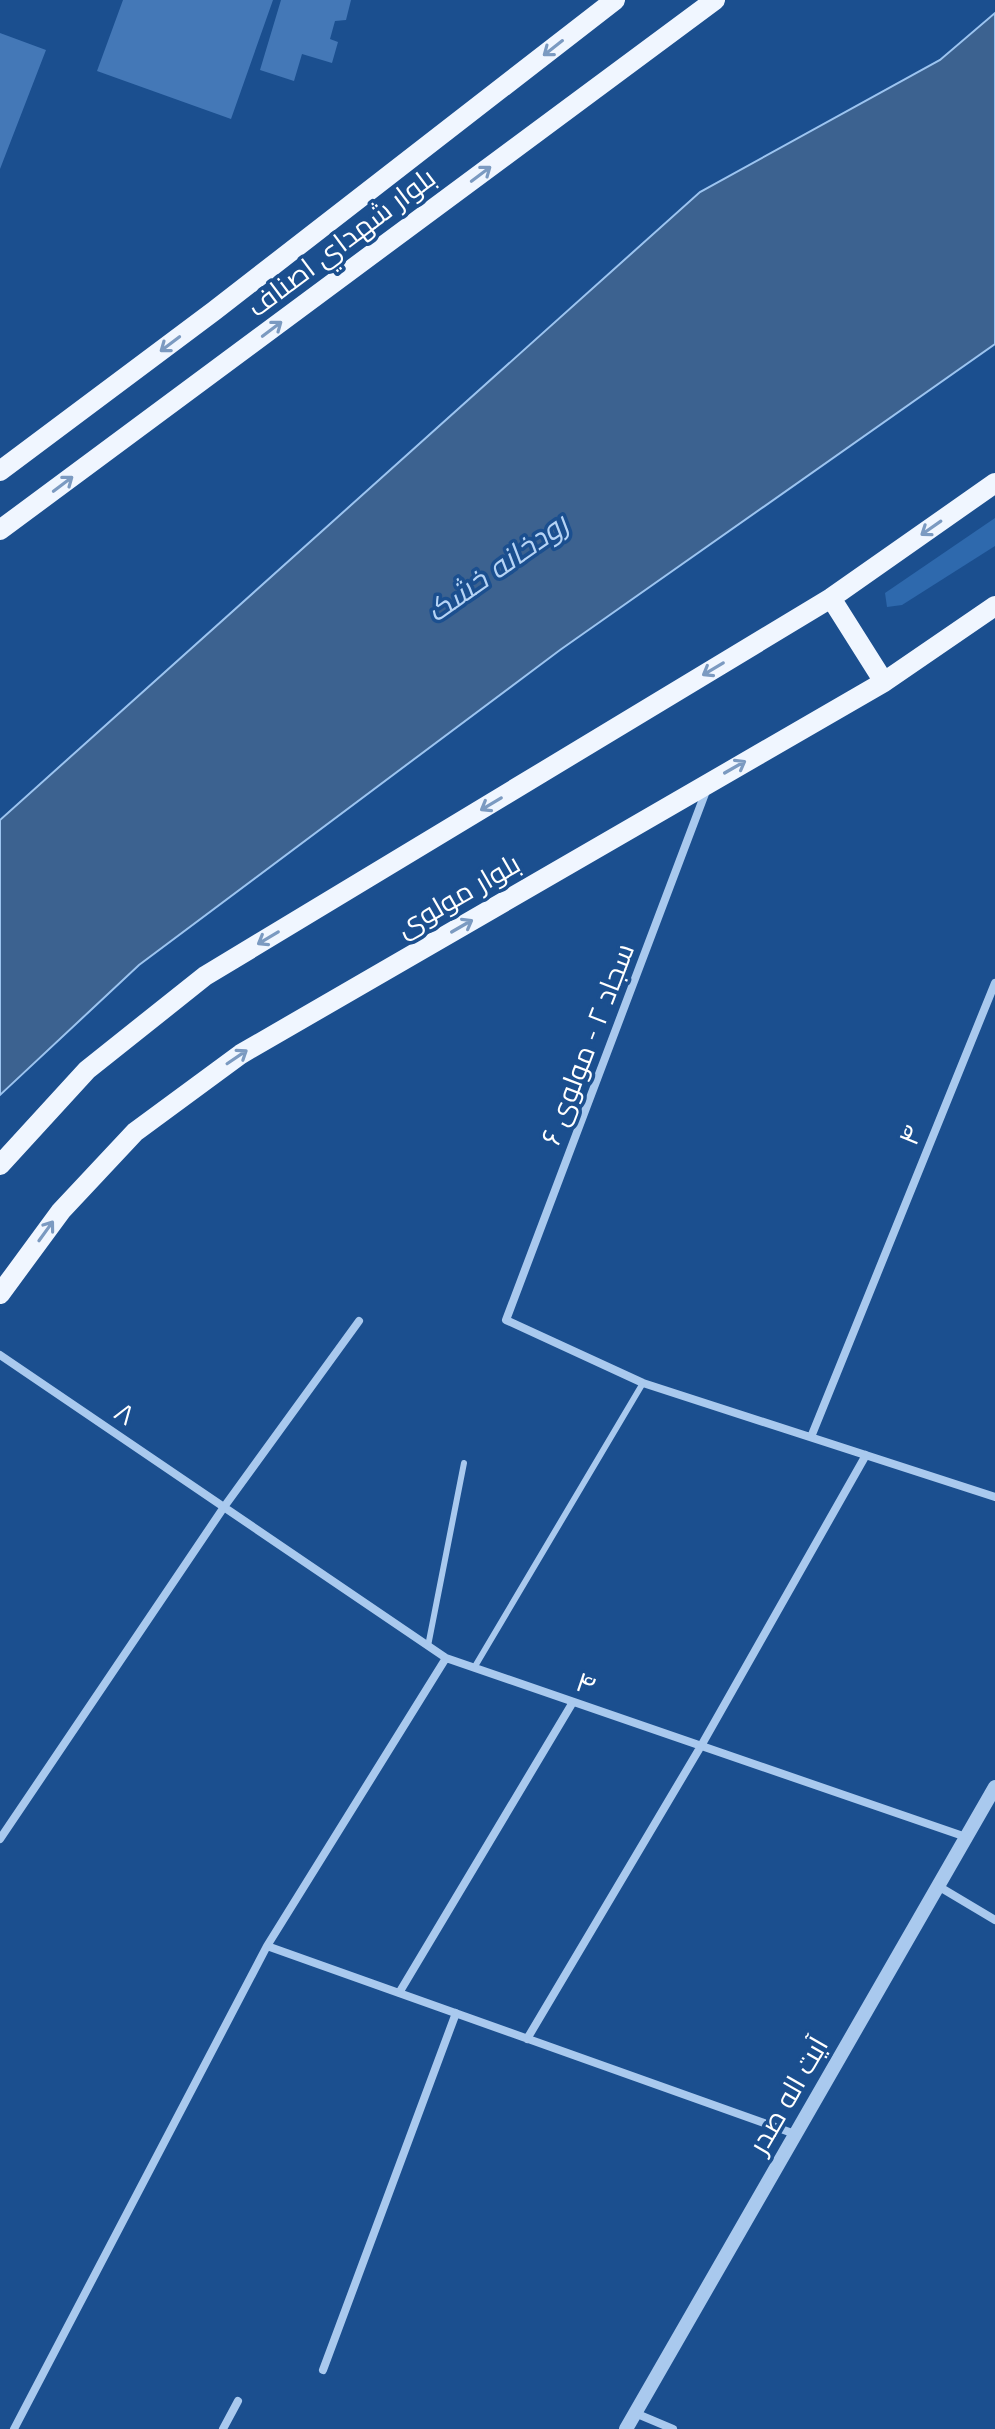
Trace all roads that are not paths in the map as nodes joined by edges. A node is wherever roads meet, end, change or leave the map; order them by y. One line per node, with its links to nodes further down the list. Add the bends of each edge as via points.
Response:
1 (615, 0): 3 (main road, بلوار شهداي اصناف, one-way to 3)
2 (715, 0): 5 (main road, بلوار شهداي اصناف, one-way to 2)
3 (0, 471)
4 (995, 483): 6 (main road, one-way to 6)
5 (0, 530)
6 (831, 598): 8 (main road); 11 (main road, one-way to 11, via 205,976 87,1070)
7 (995, 606): 8 (main road, بلوار مولوی)
8 (884, 682): 9 (main road, بلوار مولوی, one-way to 8)
9 (709, 783): 12 (main road, بلوار مولوی, one-way to 9, via 61,1211 135,1132 241,1054); 15 (street, سجاد ۲ - مولوی ۶, via 506,1320)
10 (995, 983): 16 (street, ۴)
11 (0, 1165)
12 (0, 1294)
13 (359, 1321): 20 (street)
14 (0, 1355): 20 (street, ۸)
15 (643, 1383): 16 (street); 23 (lane)
16 (811, 1437): 17 (street)
17 (866, 1455): 19 (street); 25 (street)
18 (464, 1463): 21 (lane)
19 (995, 1497)
20 (224, 1507): 21 (street, ۴); 28 (street)
21 (428, 1646): 22 (street, ۴)
22 (446, 1658): 23 (street, ۴); 31 (street)
23 (474, 1668): 24 (street, ۴)
24 (573, 1702): 25 (street, ۴); 32 (street)
25 (701, 1746): 27 (street, ۴); 34 (street)
26 (995, 1787): 27 (street, آیت اله صدر)
27 (966, 1837): 29 (street, آیت اله صدر)
28 (0, 1839)
29 (938, 1886): 30 (street); 35 (street, آیت اله صدر)
30 (995, 1920)
31 (267, 1946): 32 (street); 39 (street)
32 (399, 1993): 33 (street)
33 (456, 2013): 34 (street); 36 (street)
34 (527, 2039): 35 (street)
35 (795, 2134): 38 (street, آیت اله صدر)
36 (323, 2370)
37 (238, 2401): 40 (street)
38 (635, 2413): 41 (street, آیت اله صدر); 42 (street)
39 (14, 2429)
40 (223, 2429)
41 (626, 2429)
42 (673, 2429)

